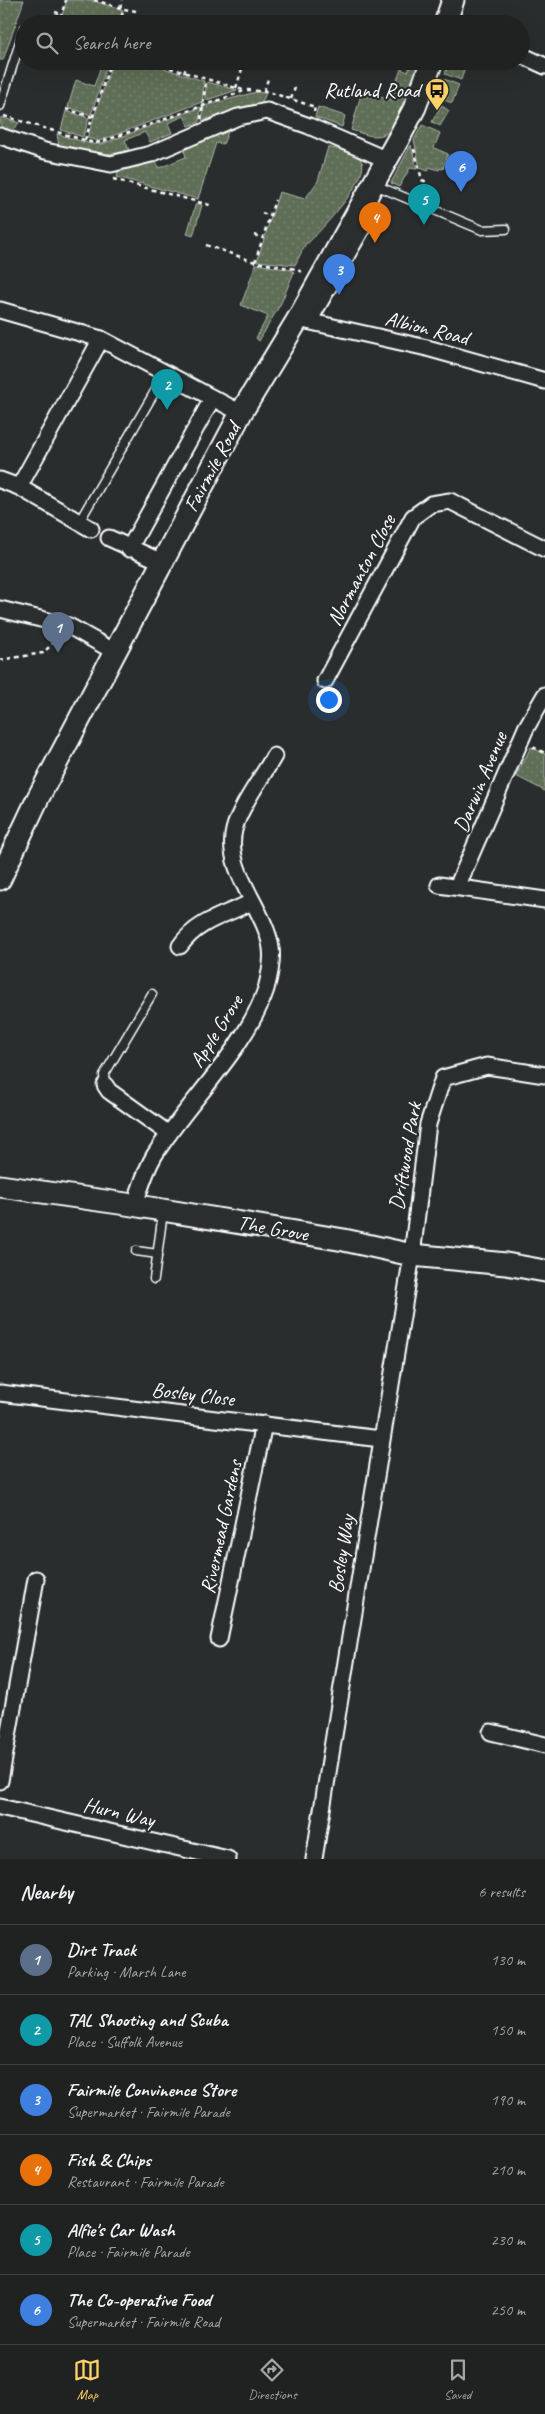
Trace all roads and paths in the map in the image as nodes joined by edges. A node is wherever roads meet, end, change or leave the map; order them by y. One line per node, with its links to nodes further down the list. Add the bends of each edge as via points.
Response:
1 (66, 0): 9 (path)
2 (94, 0): 5 (path)
3 (122, 0): 6 (path)
4 (453, 0): 11 (main road)
5 (104, 1): 6 (path)
6 (122, 8): 7 (path); 10 (path)
7 (136, 11)
8 (55, 12): 9 (path)
9 (62, 14)
10 (121, 15)
11 (448, 15)
12 (15, 58): 29 (lane)
13 (530, 59): 14 (street)
14 (545, 66)
15 (109, 70): 32 (path)
16 (174, 70): 20 (path)
17 (185, 70): 20 (path)
18 (242, 70): 24 (path)
19 (429, 70): 36 (main road, Fairmile Road)
20 (184, 73): 22 (path)
21 (269, 76): 26 (path)
22 (206, 80): 24 (path); 28 (path)
23 (296, 85): 27 (path)
24 (236, 88): 25 (path)
25 (245, 91): 26 (path); 28 (path)
26 (264, 91): 27 (path)
27 (291, 99): 33 (path, via 315,107)
28 (203, 104): 34 (path, via 200,122); 37 (path, via 101,142)
29 (0, 106)
30 (66, 109): 32 (path)
31 (1, 115): 37 (path)
32 (92, 117): 37 (path)
33 (310, 126): 34 (street, via 268,111 238,117); 38 (street)
34 (204, 131): 35 (street, via 151,154 111,164 45,151)
35 (0, 136)
36 (400, 136): 38 (main road, Fairmile Road); 40 (path, via 412,142 422,180)
37 (85, 140)
38 (387, 160): 41 (main road, Fairmile Road)
39 (110, 178): 43 (path)
40 (427, 182)
41 (370, 189): 46 (lane, via 482,230); 51 (main road, Fairmile Road); 53 (street, via 372,211)
42 (275, 200): 45 (path)
43 (214, 206)
44 (262, 213): 45 (path)
45 (270, 216): 48 (path)
46 (506, 229)
47 (254, 235): 48 (path)
48 (263, 238): 50 (path)
49 (206, 245): 50 (path)
50 (255, 262): 51 (path, via 296,269)
51 (319, 282): 53 (main road, Fairmile Road)
52 (0, 310): 54 (street)
53 (304, 320): 56 (street, Albion Road); 58 (main road, Fairmile Road)
54 (101, 339): 55 (street); 60 (street)
55 (165, 374): 57 (street); 61 (lane)
56 (545, 380)
57 (212, 399): 58 (street); 63 (street, Fairmile Road)
58 (240, 414): 65 (main road, Fairmile Road)
59 (0, 480): 60 (street)
60 (19, 487): 61 (street)
61 (85, 525)
62 (109, 538): 63 (street)
63 (130, 549): 65 (street)
64 (545, 550): 70 (street, Normanton Close, via 450,501 431,504 413,517)
65 (162, 562): 68 (main road, Fairmile Road)
66 (0, 609): 67 (street)
67 (69, 626): 68 (street); 69 (path, via 43,653)
68 (115, 652): 73 (main road, Fairmile Road)
69 (0, 660)
70 (333, 675)
71 (545, 695): 75 (street, Darwin Avenue, via 526,728)
72 (274, 756): 77 (street, Apple Grove, via 234,830 233,843 240,876)
73 (0, 878)
74 (439, 885): 75 (street)
75 (458, 887): 76 (street)
76 (545, 900)
77 (252, 902): 78 (street, via 202,923 188,934); 82 (street, Apple Grove, via 271,949 266,989 250,1023)
78 (180, 946)
79 (152, 994): 81 (lane, via 104,1076)
80 (545, 1075): 88 (street, Driftwood Park, via 486,1066 443,1078 428,1124)
81 (105, 1085): 82 (street)
82 (169, 1134): 84 (street, Apple Grove, via 152,1158)
83 (0, 1186): 84 (main road, The Grove)
84 (134, 1206): 85 (main road, The Grove)
85 (163, 1210): 87 (lane); 88 (main road, The Grove, via 344,1240)
86 (136, 1252): 87 (lane)
87 (158, 1254): 90 (lane)
88 (412, 1255): 89 (main road, The Grove); 93 (street, Bosley Way)
89 (545, 1271)
90 (154, 1279)
91 (0, 1393): 92 (street, Bosley Close)
92 (264, 1424): 93 (street, Bosley Close); 95 (street, Rivermead Gardens)
93 (381, 1439): 101 (street, Bosley Way)
94 (36, 1578): 98 (street)
95 (218, 1639)
96 (491, 1732): 97 (street)
97 (545, 1745)
98 (0, 1781)
99 (0, 1807): 100 (street, Hurn Way)
100 (228, 1859)
101 (314, 1859)

